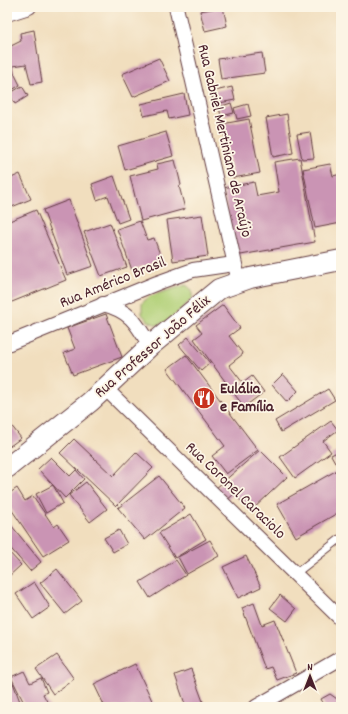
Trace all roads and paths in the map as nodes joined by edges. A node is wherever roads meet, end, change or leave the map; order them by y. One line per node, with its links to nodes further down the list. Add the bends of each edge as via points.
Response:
1 (29, 7): 3 (street)
2 (176, 7): 5 (street, Rua Gabriel Mertiniano de Araújo)
3 (7, 14)
4 (341, 260): 5 (street, Rua Professor João Félix, via 250,278)
5 (237, 273): 6 (street, Rua Américo Brasil, via 193,270); 8 (street, Rua Professor João Félix)
6 (103, 304): 7 (street, Rua Américo Brasil); 8 (street, via 126,313 136,322)
7 (7, 344)
8 (150, 346): 9 (street, Rua Professor João Félix)
9 (105, 388): 10 (street, Rua Professor João Félix); 12 (street, Rua Coronel Caraciolo)
10 (7, 468)
11 (341, 538): 12 (lane)
12 (295, 574): 13 (street, Rua Coronel Caraciolo)
13 (341, 619)
14 (341, 658): 15 (street)
15 (256, 707)

